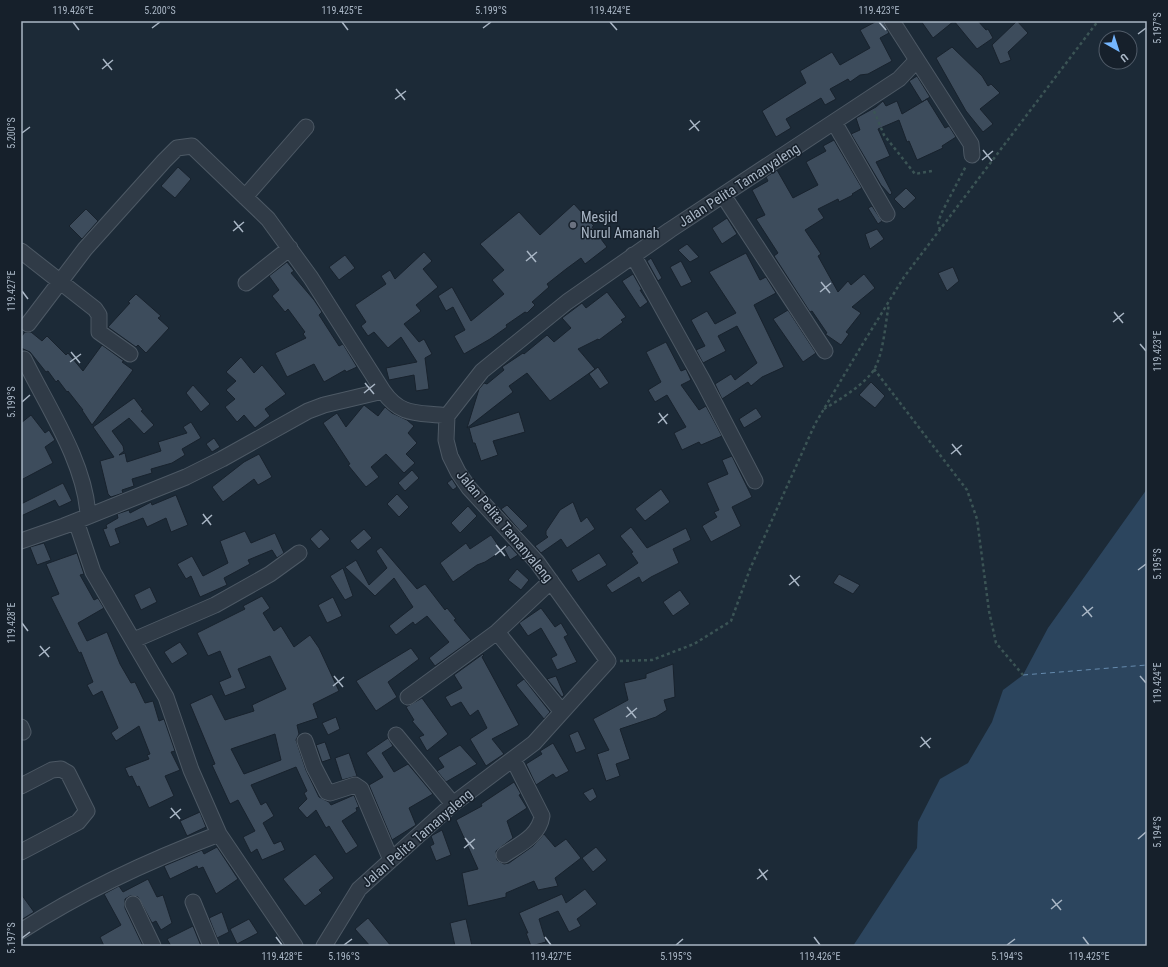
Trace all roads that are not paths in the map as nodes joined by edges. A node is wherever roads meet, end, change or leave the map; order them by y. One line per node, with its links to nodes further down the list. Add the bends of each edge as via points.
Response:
1 (892, 21): 2 (street)
2 (917, 60): 3 (street, Jalan Pelita Tamanyaleng, via 899,79); 5 (street, via 971,144)
3 (834, 122): 6 (street, Jalan Pelita Tamanyaleng); 8 (street)
4 (306, 127): 7 (street)
5 (972, 155)
6 (723, 195): 11 (street, Jalan Pelita Tamanyaleng); 15 (street)
7 (245, 197): 9 (street, via 268,219); 12 (street, via 192,146 177,148 85,249)
8 (887, 214)
9 (290, 248): 13 (street); 18 (street)
10 (21, 251): 12 (street)
11 (633, 255): 19 (street, Jalan Pelita Tamanyaleng, via 567,302 482,371); 20 (street)
12 (59, 282): 14 (street); 16 (street, via 98,312 99,332)
13 (246, 282)
14 (28, 324)
15 (825, 351)
16 (130, 354)
17 (21, 360): 21 (street, via 24,359 64,436 83,489)
18 (383, 391): 19 (street, via 391,402 404,410); 21 (street, via 308,411 186,477)
19 (447, 416): 24 (street, Jalan Pelita Tamanyaleng, via 446,440 458,472 469,488 522,543)
20 (755, 481)
21 (82, 518): 22 (street); 26 (street, via 93,572)
22 (21, 541)
23 (299, 553): 26 (street, via 270,574 215,605)
24 (551, 581): 25 (street); 28 (street, Jalan Pelita Tamanyaleng, via 608,661)
25 (497, 632): 27 (street); 28 (street)
26 (134, 640): 34 (street, via 166,697 192,770)
27 (408, 697)
28 (562, 712): 31 (street, Jalan Pelita Tamanyaleng, via 534,743)
29 (396, 735): 33 (street)
30 (305, 741): 37 (street, via 314,767 327,792 355,785 361,789)
31 (513, 759): 33 (street, Jalan Pelita Tamanyaleng); 36 (street, via 542,816 541,825 535,833)
32 (21, 786): 35 (street, via 52,770 61,769 68,773 87,811 78,822)
33 (453, 804): 37 (street, Jalan Pelita Tamanyaleng)
34 (219, 834): 40 (street, via 100,885); 43 (street)
35 (21, 852)
36 (504, 855)
37 (391, 860): 44 (street, Jalan Pelita Tamanyaleng, via 359,889)
38 (193, 902): 42 (street)
39 (133, 904): 41 (street)
40 (21, 931)
41 (153, 946)
42 (212, 946)
43 (295, 946)
44 (324, 946)

